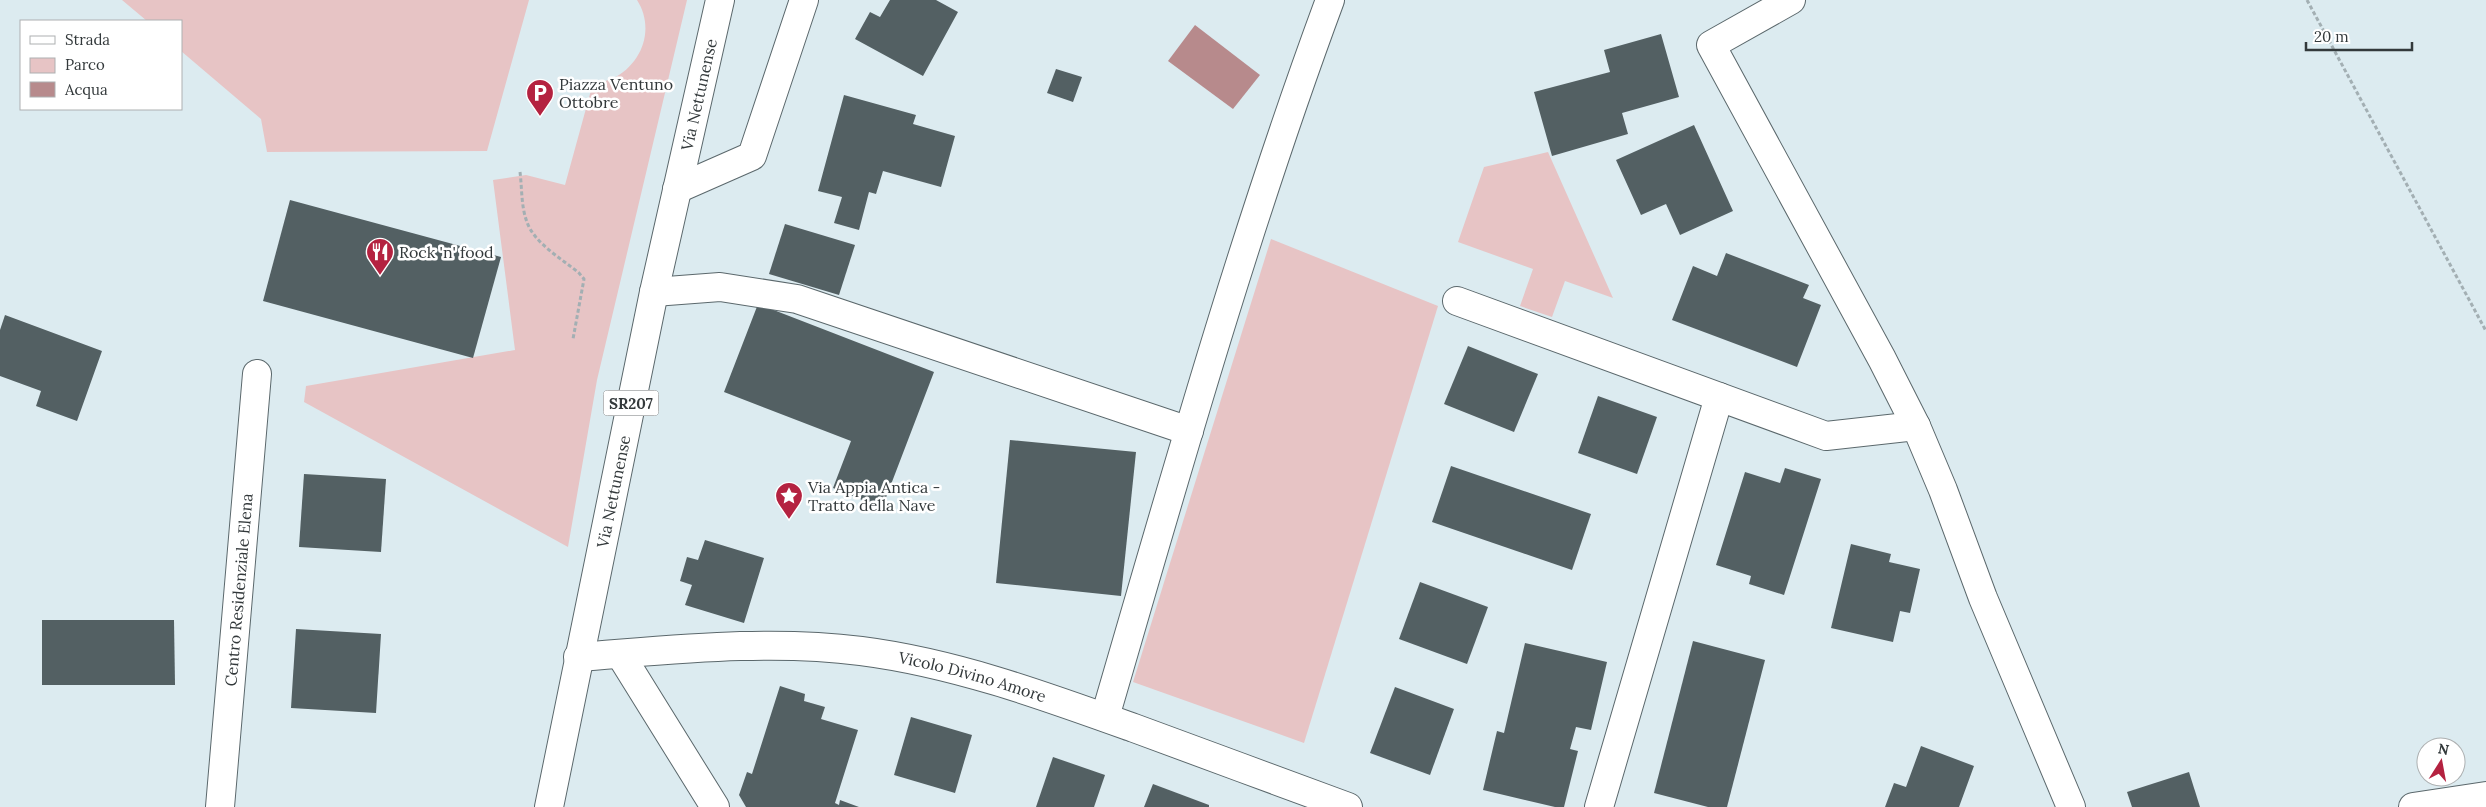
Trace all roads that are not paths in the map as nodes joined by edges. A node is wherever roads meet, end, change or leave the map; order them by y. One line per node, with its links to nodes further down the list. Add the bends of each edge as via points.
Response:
1 (720, 0): 5 (street, Via Nettunense / SR207)
2 (804, 0): 5 (street, via 752,156)
3 (1330, 0): 11 (street, via 1290,108)
4 (1791, 0): 10 (street, via 1711,45)
5 (677, 189): 6 (street, Via Nettunense / SR207)
6 (654, 292): 11 (street, via 720,287 797,298); 13 (street, Via Nettunense / SR207)
7 (1457, 301): 9 (street)
8 (257, 374): 16 (street, Centro Residenziale Elena)
9 (1719, 398): 10 (street, via 1826,436); 20 (street)
10 (1916, 426): 21 (street, via 1983,598)
11 (1189, 431): 14 (street)
12 (620, 654): 13 (street, Vicolo Divino Amore); 14 (street, Vicolo Divino Amore, via 716,647 811,647 861,651 964,671); 18 (street)
13 (578, 657): 17 (street, Via Nettunense / SR207)
14 (1105, 718): 19 (street, Vicolo Divino Amore)
15 (2486, 796): 22 (street)
16 (220, 807)
17 (549, 807)
18 (715, 807)
19 (1348, 807)
20 (1600, 807)
21 (2071, 807)
22 (2413, 807)

